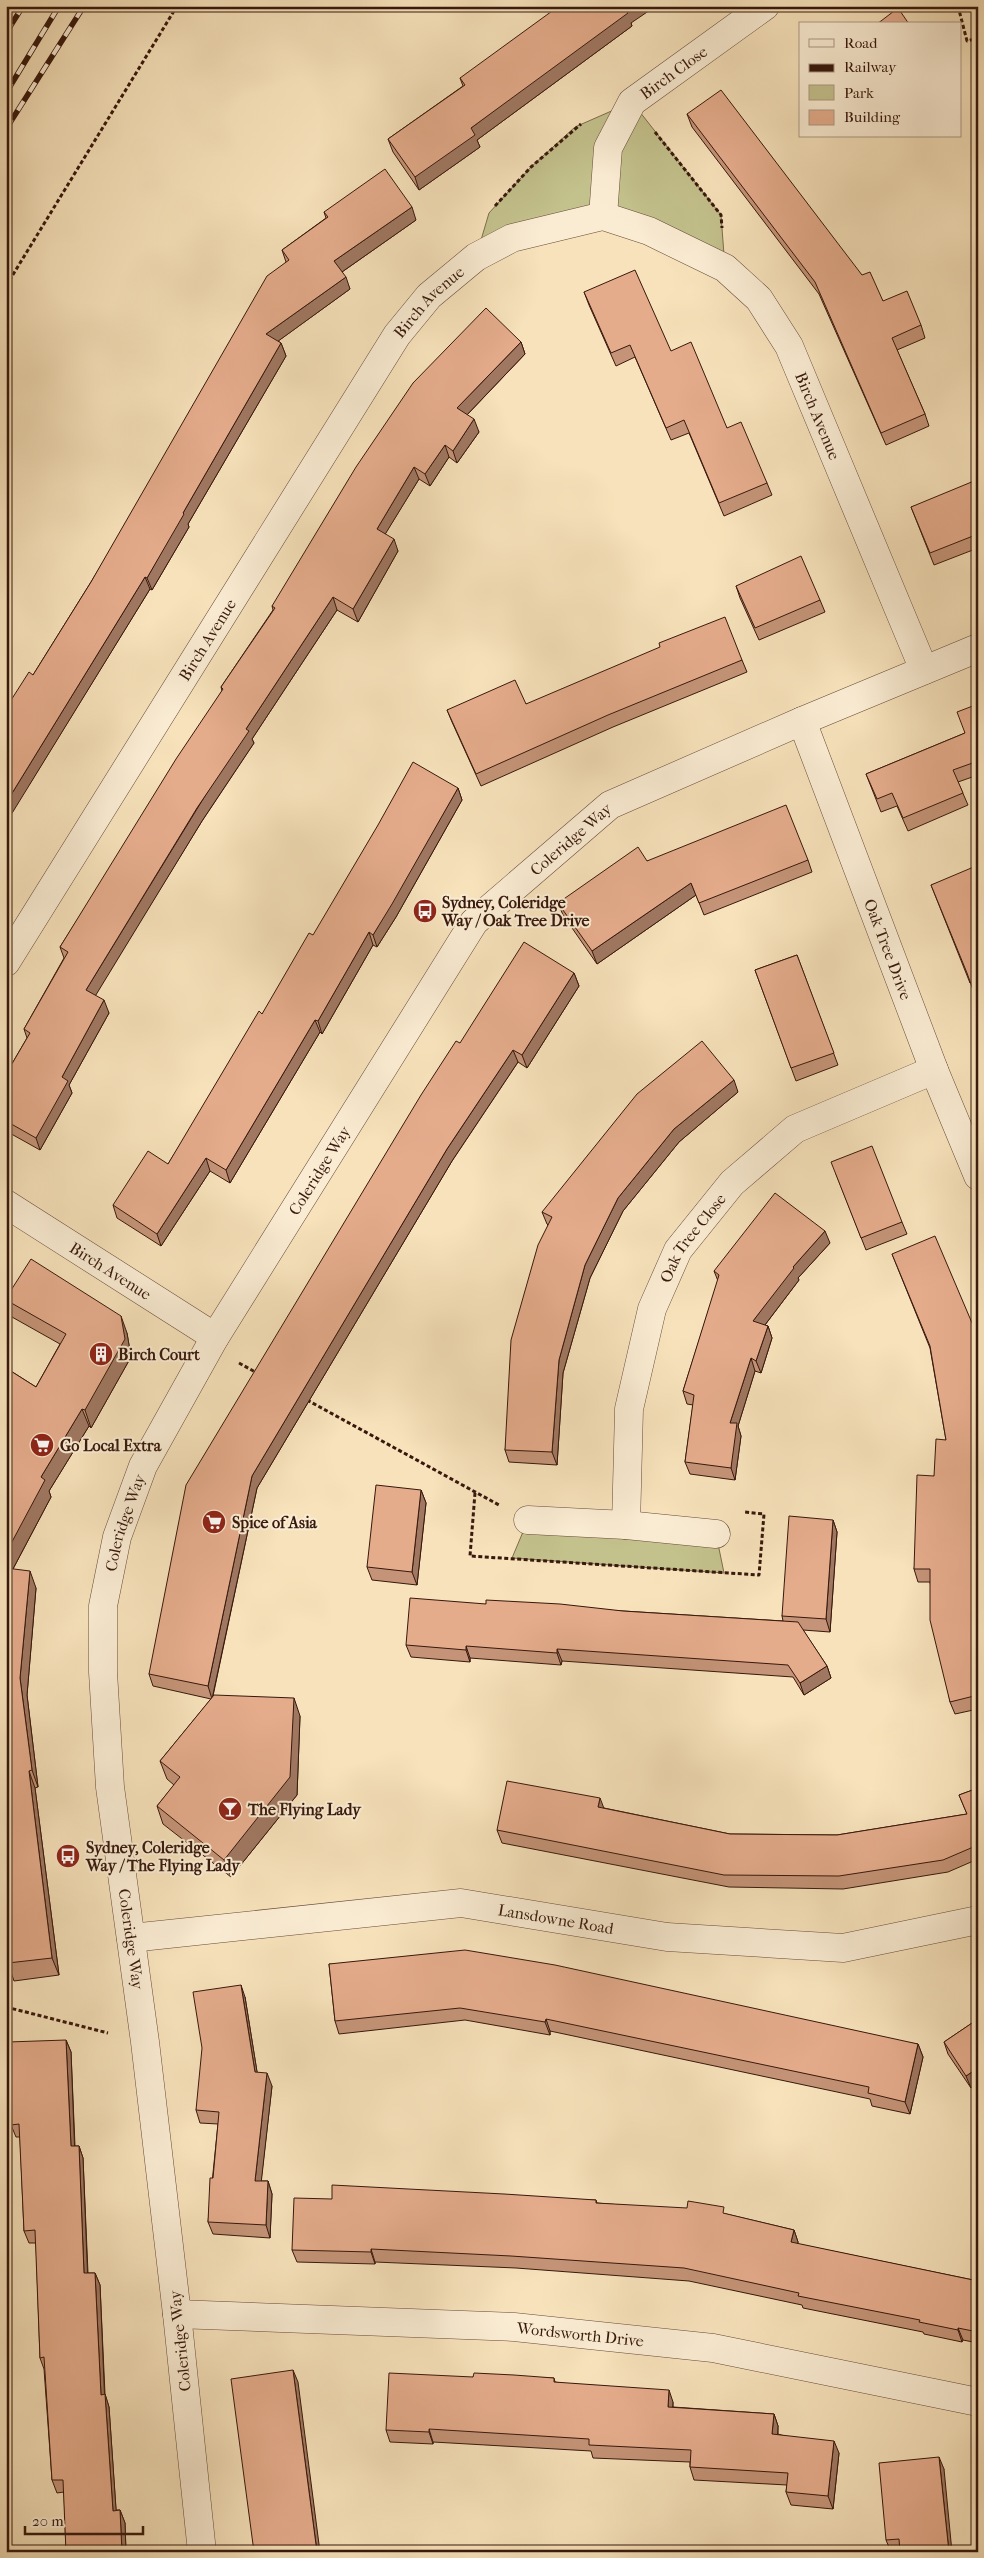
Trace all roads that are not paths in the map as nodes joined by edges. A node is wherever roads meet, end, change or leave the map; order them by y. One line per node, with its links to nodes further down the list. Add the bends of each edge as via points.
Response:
1 (765, 6): 2 (street, Birch Close, via 632,102 608,148)
2 (603, 216): 4 (street, Birch Avenue, via 649,231 725,268 759,299 789,346); 6 (street, Birch Avenue, via 512,238 476,257 429,296 398,335)
3 (978, 648): 4 (street, Coleridge Way)
4 (924, 670): 5 (street, Coleridge Way)
5 (802, 721): 7 (street, Oak Tree Drive); 10 (street, Coleridge Way, via 610,805 474,922)
6 (6, 962)
7 (934, 1070): 8 (street, Oak Tree Drive); 12 (street, Oak Tree Close, via 795,1129 732,1183 678,1250 652,1309 629,1409)
8 (978, 1176)
9 (6, 1204): 10 (street, Birch Avenue)
10 (212, 1342): 15 (street, Coleridge Way, via 142,1466 118,1537 103,1606 103,1672 110,1787)
11 (528, 1520): 12 (street)
12 (626, 1525): 13 (street)
13 (716, 1534)
14 (978, 1920): 15 (street, Lansdowne Road, via 842,1948 667,1937 461,1903)
15 (131, 1938): 16 (street, Coleridge Way)
16 (178, 2314): 17 (street, Wordsworth Drive, via 514,2327 713,2348); 18 (street, Coleridge Way)
17 (978, 2402)
18 (202, 2552)

